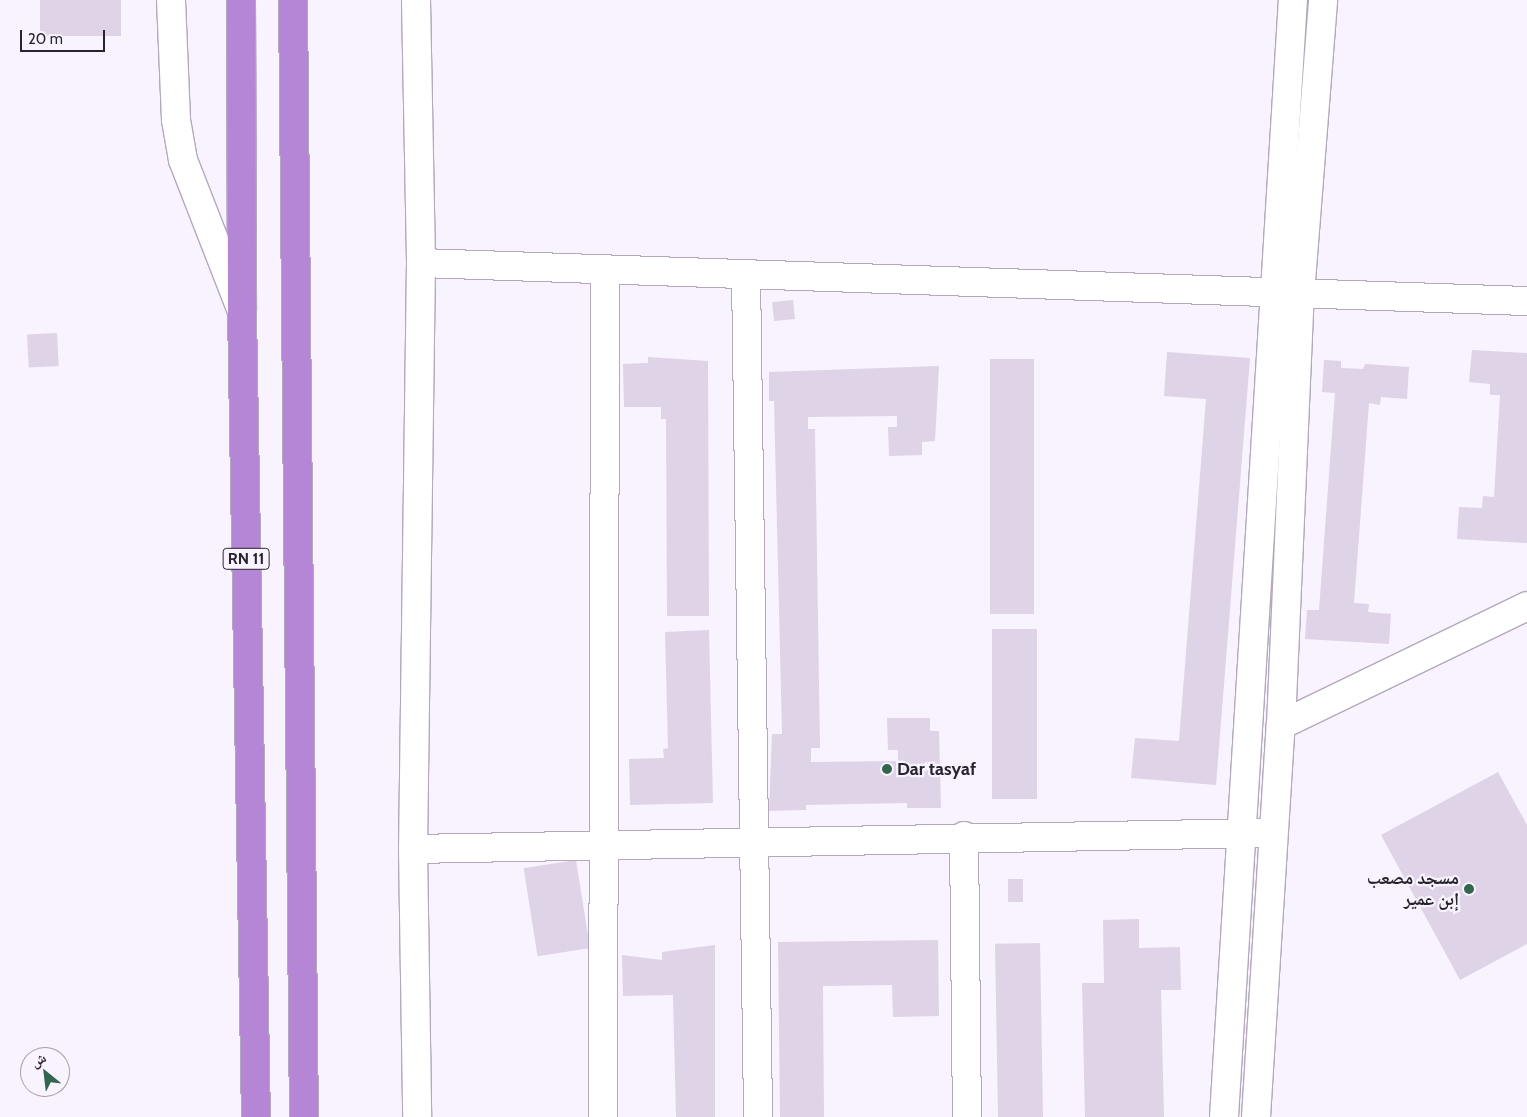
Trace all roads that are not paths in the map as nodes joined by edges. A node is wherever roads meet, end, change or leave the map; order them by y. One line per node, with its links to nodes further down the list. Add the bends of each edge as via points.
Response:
1 (171, 0): 12 (street, via 176,120 183,160)
2 (241, 0): 12 (highway, RN 11)
3 (292, 0): 22 (highway)
4 (416, 0): 7 (street)
5 (1294, 0): 10 (street)
6 (1323, 0): 10 (street)
7 (421, 262): 8 (street); 20 (street)
8 (605, 269): 9 (street); 18 (street)
9 (746, 274): 10 (street); 19 (street)
10 (1288, 293): 11 (street); 14 (street); 15 (street)
11 (1527, 302)
12 (242, 310): 21 (highway, RN 11)
13 (1527, 606): 14 (street)
14 (1281, 725): 16 (street)
15 (1241, 833): 16 (street); 17 (street); 27 (street)
16 (1274, 833): 28 (street)
17 (964, 836): 19 (street); 26 (street)
18 (605, 845): 19 (street); 20 (street); 24 (street)
19 (754, 845): 25 (street)
20 (413, 849): 23 (street)
21 (256, 1117)
22 (304, 1117)
23 (417, 1117)
24 (603, 1117)
25 (758, 1117)
26 (967, 1117)
27 (1224, 1117)
28 (1256, 1117)

